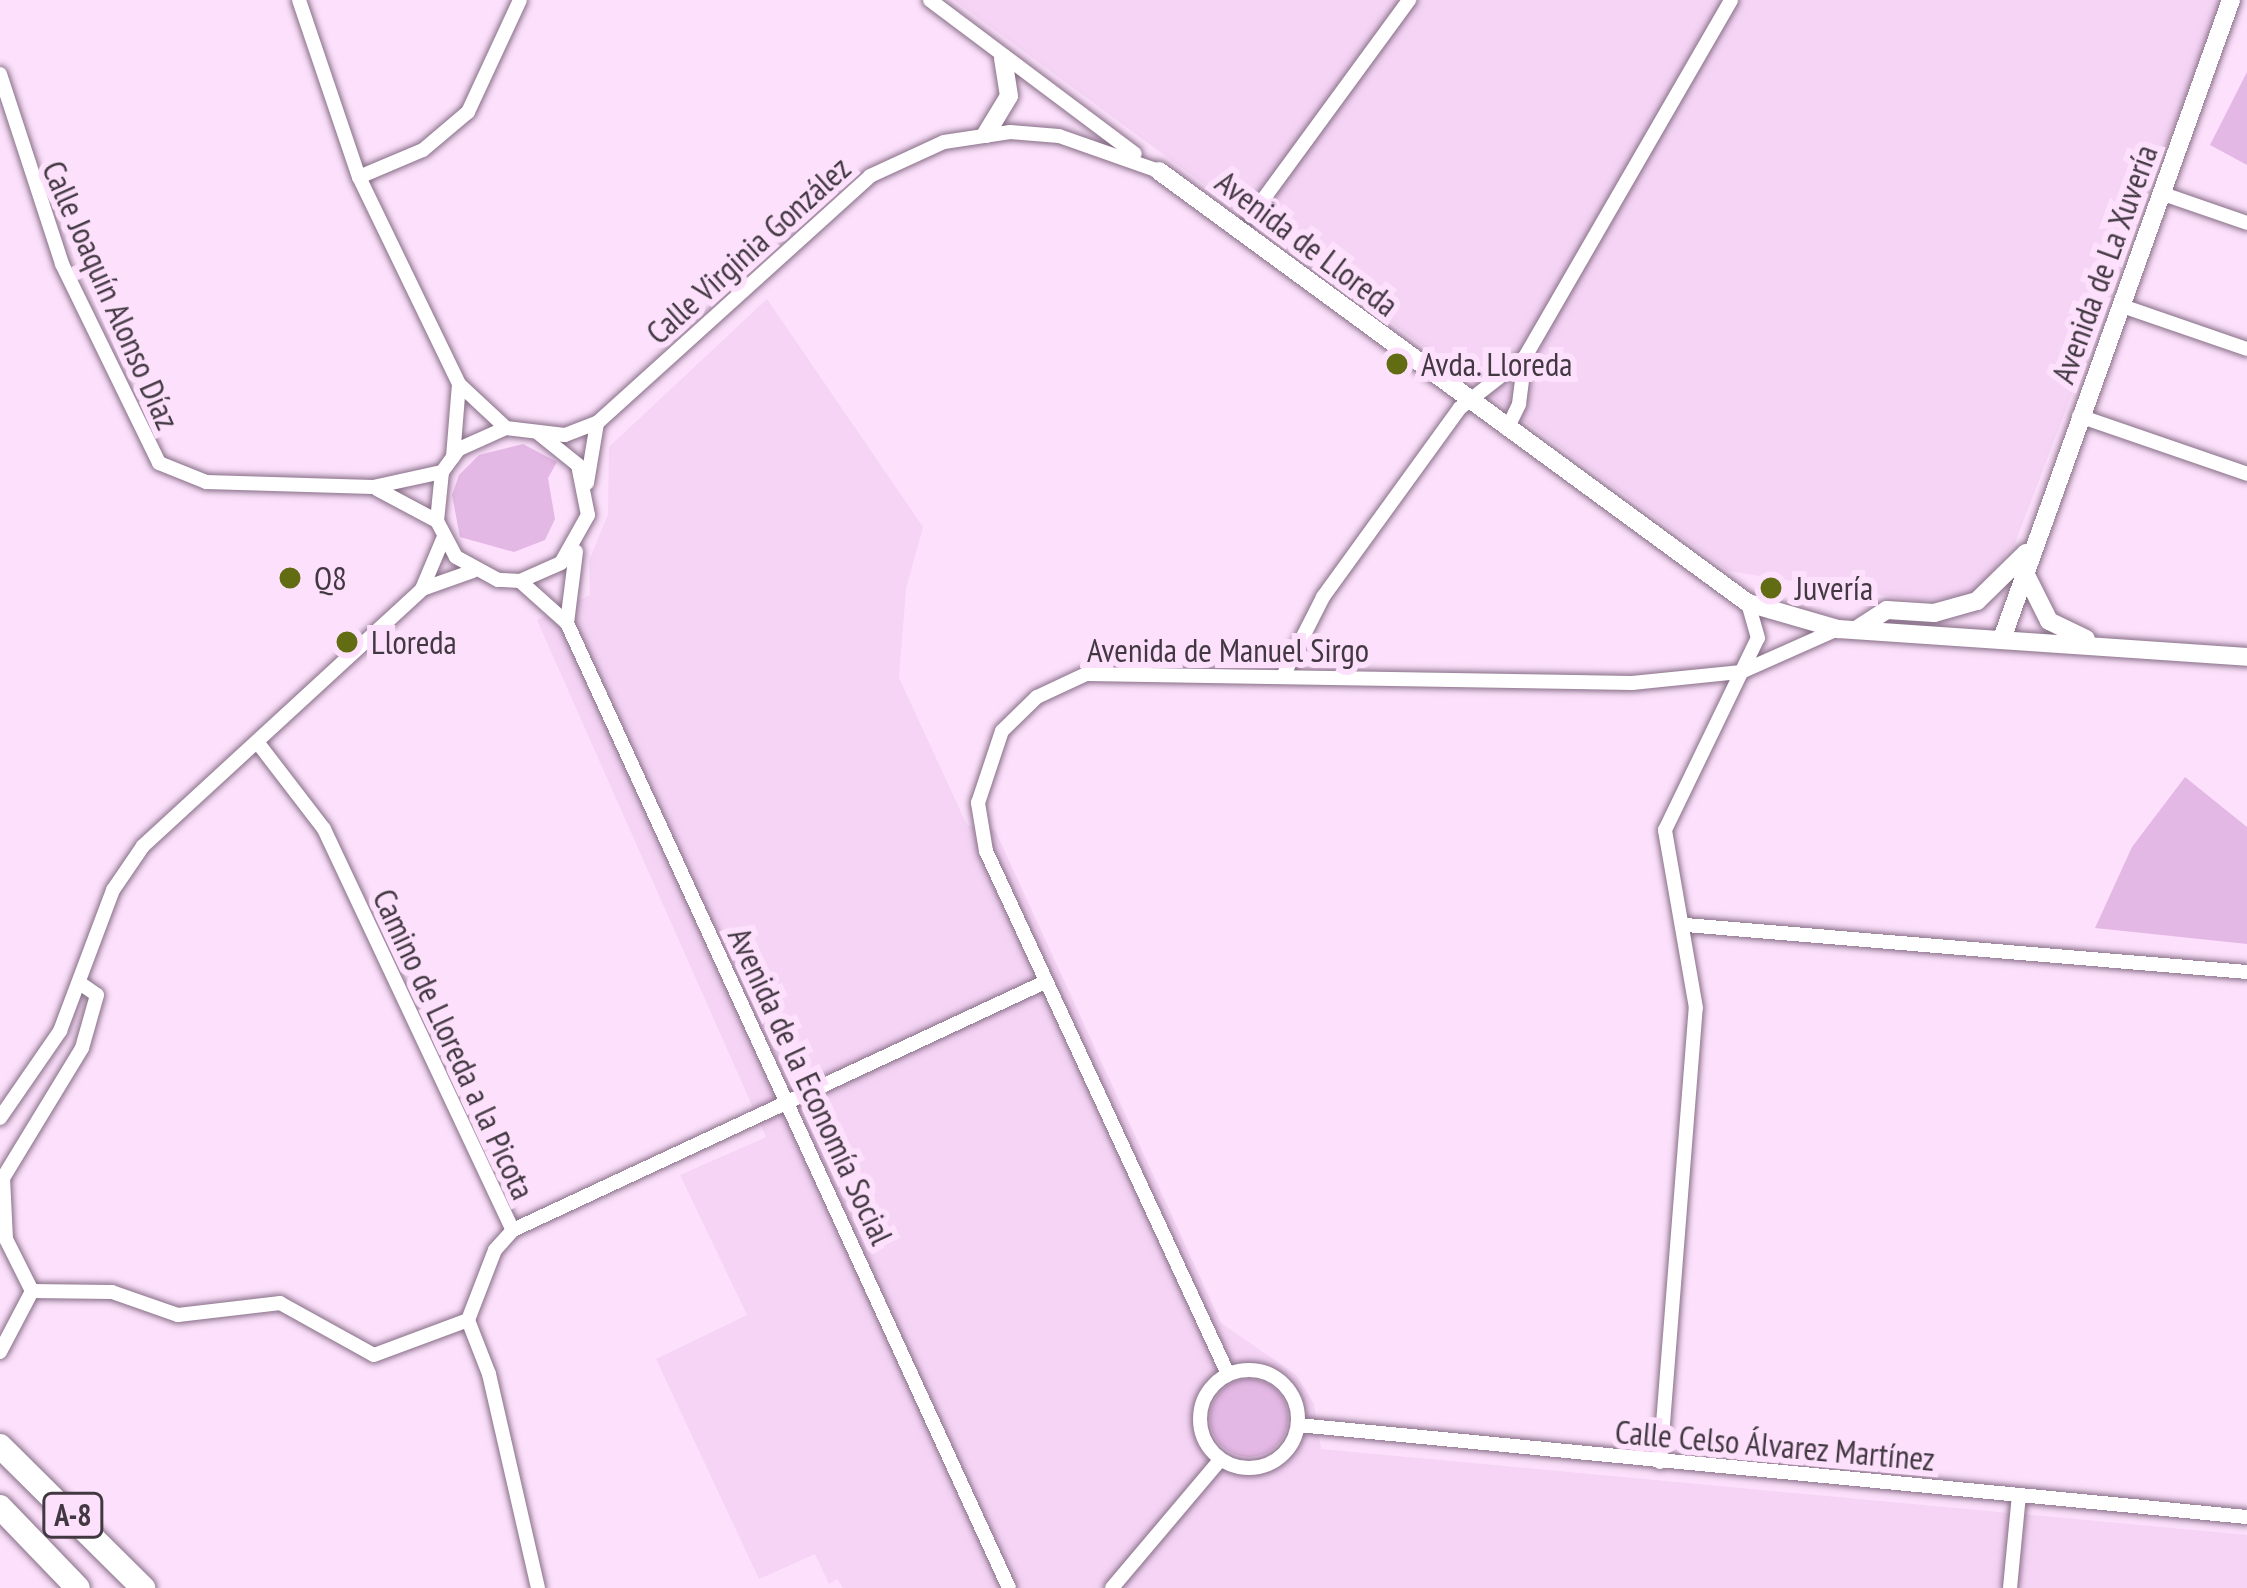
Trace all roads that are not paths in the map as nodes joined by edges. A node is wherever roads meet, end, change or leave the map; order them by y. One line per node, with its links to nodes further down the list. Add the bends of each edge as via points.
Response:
1 (299, 0): 11 (street)
2 (520, 0): 11 (street, via 468,112 423,150)
3 (930, 0): 7 (street, Avenida de Lloreda)
4 (1409, 0): 13 (street)
5 (1731, 0): 17 (street)
6 (2226, 1): 12 (street, Avenida de La Xuvería)
7 (1003, 57): 9 (street, via 1009,96); 10 (street, Avenida de Lloreda)
8 (0, 74): 28 (street, Calle Joaquín Alonso Díaz, via 62,264 159,464 206,482)
9 (986, 134): 10 (street, Calle Virginia González, via 1059,136); 21 (street, Calle Virginia González, via 944,142 870,176)
10 (1159, 171): 19 (street, Avenida de Lloreda)
11 (359, 177): 18 (street)
12 (2163, 194): 14 (street); 15 (street, Avenida de La Xuvería)
13 (1251, 216)
14 (2247, 224)
15 (2122, 306): 16 (street); 20 (street, Avenida de La Xuvería)
16 (2247, 349)
17 (1525, 357): 19 (street); 23 (street, via 1520,404)
18 (459, 384): 22 (street); 25 (street)
19 (1468, 400): 23 (street, Avenida de Lloreda); 46 (street, via 1322,597)
20 (2080, 416): 27 (street); 33 (street, Avenida de La Xuvería)
21 (597, 423): 24 (street, via 565,435); 29 (street)
22 (506, 428): 24 (street); 25 (street, via 482,433)
23 (1507, 429): 38 (street, Avenida de Lloreda)
24 (537, 432): 29 (street, via 567,451)
25 (453, 457): 26 (street)
26 (442, 472): 28 (street, Calle Joaquín Alonso Díaz); 30 (street)
27 (2247, 474)
28 (373, 487): 30 (street, Calle Joaquín Alonso Díaz)
29 (587, 488): 32 (street)
30 (437, 521): 31 (street)
31 (443, 539): 34 (street); 37 (street)
32 (580, 540): 36 (street, via 562,563); 39 (street, via 565,592)
33 (2030, 548): 35 (street, Avenida de La Xuvería); 40 (street, Avenida de La Xuvería, via 1977,602 1934,613 1887,610)
34 (473, 571): 36 (street); 37 (street)
35 (2024, 572): 42 (street, Avenida de La Xuvería); 43 (street, via 2049,621)
36 (520, 581): 39 (street, Avenida de la Economía Social)
37 (422, 589): 47 (street)
38 (1748, 603): 41 (street, Avenida de Lloreda); 45 (street, via 1759,638)
39 (567, 623): 52 (street, Avenida de la Economía Social)
40 (1859, 628): 41 (street, Avenida de Manuel Sirgo); 42 (street, Avenida de Manuel Sirgo)
41 (1838, 629): 45 (street, Avenida de Manuel Sirgo)
42 (2003, 636): 43 (street, Avenida de Manuel Sirgo)
43 (2096, 644): 44 (street, Avenida de Manuel Sirgo)
44 (2247, 657)
45 (1742, 673): 46 (street, Avenida de Manuel Sirgo, via 1514,685); 48 (street, via 1665,830)
46 (1283, 676): 50 (street, Avenida de Manuel Sirgo, via 1086,674 1037,698 1002,731 982,776 980,825)
47 (258, 743): 51 (street, via 143,846 113,890); 54 (street, Camino de Lloreda a la Picota, via 324,829)
48 (1686, 925): 49 (street); 62 (street, via 1696,1008 1693,1106)
49 (2247, 972)
50 (1045, 982): 52 (street); 58 (street, Avenida de Manuel Sirgo)
51 (80, 983): 53 (street, via 60,1031); 55 (street, via 97,994 82,1048 3,1178 6,1239)
52 (790, 1105): 54 (street); 66 (street, Avenida de la Economía Social)
53 (0, 1118)
54 (513, 1230): 56 (street, Camino de Lloreda a la Picota, via 495,1250)
55 (32, 1291): 56 (street, via 112,1292 178,1315 280,1303 374,1355); 57 (street)
56 (468, 1320): 69 (street, via 489,1374)
57 (0, 1352)
58 (1228, 1374): 59 (street, via 1257,1370 1283,1384); 61 (street, via 1201,1407 1202,1436)
59 (1298, 1425): 61 (street, via 1269,1464); 62 (street, Calle Celso Álvarez Martínez)
60 (0, 1446): 68 (highway, A-8)
61 (1220, 1460): 71 (street)
62 (1660, 1462): 63 (street, Calle Celso Álvarez Martínez)
63 (2019, 1495): 65 (street, Calle Celso Álvarez Martínez); 72 (street)
64 (0, 1507): 67 (highway, A-8)
65 (2247, 1517)
66 (1008, 1580): 70 (street, Avenida de la Economía Social)
67 (79, 1588)
68 (143, 1588)
69 (538, 1588)
70 (1023, 1588)
71 (1112, 1588)
72 (2010, 1588)

